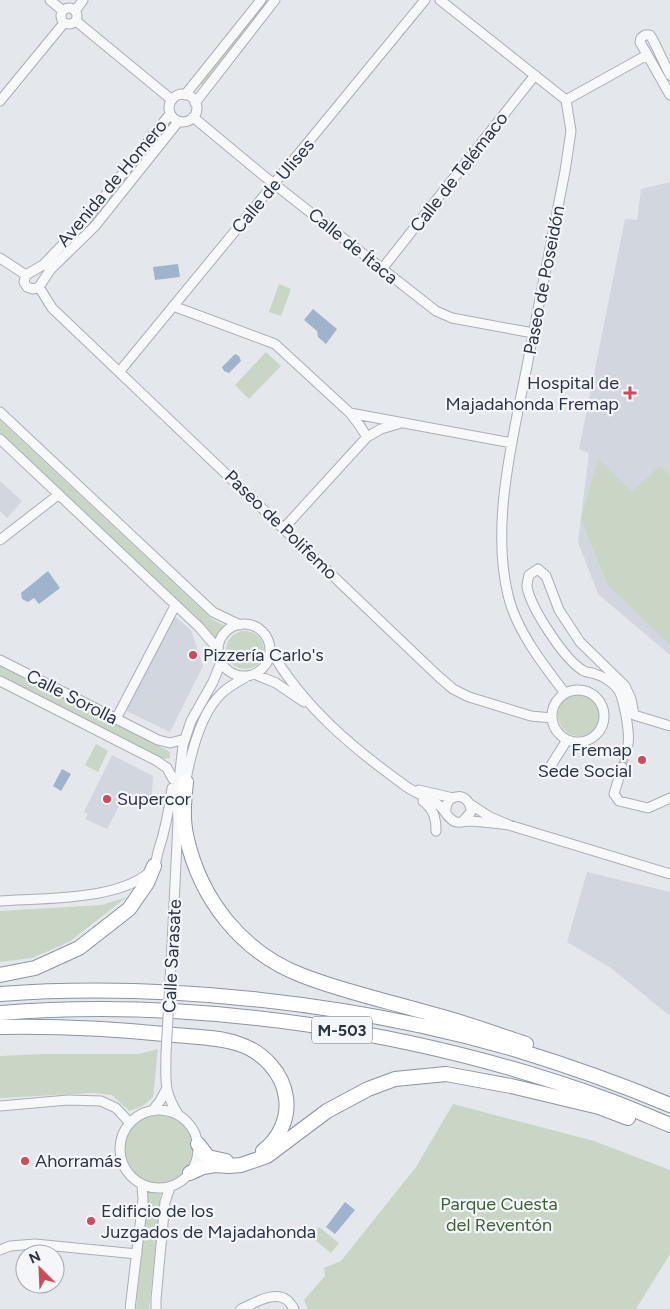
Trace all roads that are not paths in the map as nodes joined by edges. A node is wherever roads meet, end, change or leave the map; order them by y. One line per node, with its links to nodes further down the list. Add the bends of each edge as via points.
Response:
1 (50, 0): 7 (street)
2 (83, 0): 8 (street)
3 (261, 0): 14 (street)
4 (275, 0): 19 (street)
5 (425, 0): 23 (street, Calle de Ulises)
6 (440, 0): 13 (street)
7 (63, 11): 8 (street, via 69,8); 10 (street)
8 (75, 11): 9 (street)
9 (76, 21): 10 (street, via 69,25); 16 (street)
10 (64, 23): 18 (street)
11 (647, 55): 12 (street, via 640,42 645,35 650,35); 15 (street); 17 (street)
12 (670, 75)
13 (535, 76): 17 (street); 25 (street, Calle de Telémaco)
14 (185, 95): 16 (street); 19 (street)
15 (670, 95)
16 (172, 100): 20 (street)
17 (566, 100): 29 (street, Paseo de Poseidón, via 571,131)
18 (0, 101)
19 (195, 103): 21 (street)
20 (170, 114): 22 (street); 26 (street, Avenida de Homero, via 86,220 43,265)
21 (193, 117): 22 (street, via 187,122); 23 (street, Calle de Ítaca)
22 (178, 122): 27 (street, Avenida de Homero, via 95,226)
23 (274, 184): 25 (street, Calle de Ítaca); 28 (street, Calle de Ulises)
24 (1, 260): 26 (street)
25 (382, 269): 29 (street, Calle de Ítaca, via 436,311 452,318)
26 (29, 274): 27 (street, via 39,274); 27 (street, via 24,282 28,287 33,289)
27 (40, 284): 30 (street, Paseo de Polifemo, via 52,308)
28 (173, 306): 30 (street, Calle de Ulises); 32 (street, via 275,344)
29 (533, 333): 36 (street, Paseo de Poseidón)
30 (120, 371): 38 (street, Paseo de Polifemo)
31 (0, 412): 41 (street, via 213,612)
32 (350, 414): 33 (street); 34 (street)
33 (401, 424): 34 (street); 36 (street)
34 (366, 437): 38 (street)
35 (0, 439): 37 (street)
36 (512, 443): 48 (street, Paseo de Poseidón, via 501,526 501,559 508,597 524,633)
37 (58, 495): 39 (street); 40 (street)
38 (284, 528): 51 (street, Paseo de Polifemo, via 454,689 469,697 531,716)
39 (0, 540)
40 (176, 606): 42 (street); 52 (street)
41 (240, 625): 42 (street, via 225,633); 43 (street, via 260,630)
42 (218, 649): 45 (street)
43 (270, 649): 46 (street, via 266,664); 49 (street, via 282,670)
44 (0, 660): 52 (street, Calle Sorolla)
45 (221, 662): 46 (street, via 232,673); 56 (street, Calle Sarasate)
46 (251, 675): 49 (street, via 276,683); 60 (street, Calle Sarasate, via 229,687 213,704)
47 (0, 681): 57 (street, Calle Sorolla)
48 (565, 693): 51 (street, via 553,708); 55 (street, via 586,690 596,696 605,715 603,726 588,741)
49 (313, 708): 61 (street, via 352,745)
50 (634, 715): 50 (street, via 629,739 618,689 607,679 585,672 561,650 527,585 529,575 538,569 546,576 559,610 580,642 625,686); 53 (street)
51 (552, 718): 55 (street, via 556,731)
52 (116, 719): 54 (street, Calle Sorolla)
53 (670, 726)
54 (144, 733): 56 (street, Calle Sorolla, via 170,743); 57 (street, via 146,741)
55 (567, 740): 58 (street)
56 (184, 742): 60 (street, via 178,755); 67 (street, Calle Sarasate, via 177,798)
57 (136, 750): 60 (street, Calle Sorolla, via 167,768)
58 (550, 767)
59 (622, 767): 63 (street, via 614,794 619,801 648,808)
60 (179, 781): 67 (street, Calle Sarasate); 69 (street); 76 (highway, M-503, via 186,838 197,874 228,924 260,954 300,975 537,1048)
61 (408, 788): 62 (street); 65 (street, via 440,806); 65 (street, via 431,808 436,818 436,831)
62 (453, 798): 64 (street, via 465,798); 65 (street, via 446,805)
63 (670, 798)
64 (470, 804): 66 (street, via 469,816); 68 (street)
65 (446, 814): 66 (street, via 454,821)
66 (463, 821): 68 (street)
67 (178, 822): 77 (street, Calle Sarasate, bridge)
68 (509, 825): 70 (street)
69 (154, 866): 71 (street, via 136,881 110,892); 72 (highway, via 129,909 80,948 35,968)
70 (670, 874)
71 (0, 901)
72 (0, 975)
73 (0, 994): 76 (highway, M-503, via 150,992 301,1006 445,1032 516,1050)
74 (0, 1013): 83 (highway, M-503, via 151,1011 257,1019 344,1031 513,1069 604,1098)
75 (0, 1027): 85 (highway, via 148,1032 209,1038 240,1044 263,1058 278,1072 285,1089 288,1108 276,1137 264,1150 228,1162 208,1157)
76 (602, 1078): 78 (highway, M-503)
77 (166, 1090): 80 (street); 81 (street, Calle Sarasate)
78 (670, 1105)
79 (0, 1106): 82 (street, via 101,1100 116,1108)
80 (152, 1110): 81 (street); 82 (street)
81 (179, 1115): 85 (street, via 192,1128)
82 (130, 1123): 87 (street, via 121,1138 120,1156 124,1168)
83 (670, 1126)
84 (670, 1131): 86 (highway, via 599,1107 446,1074 395,1079 368,1089 327,1111 267,1156 240,1165 203,1167)
85 (198, 1144): 86 (street, via 197,1160)
86 (190, 1173): 88 (street)
87 (142, 1185): 88 (street, via 156,1189); 90 (street)
88 (170, 1187): 92 (street, via 165,1202)
89 (0, 1250): 90 (street, via 34,1244)
90 (137, 1254): 91 (street)
91 (130, 1309)
92 (156, 1309)
93 (241, 1309): 94 (street, via 271,1296 287,1300)
94 (294, 1309)

